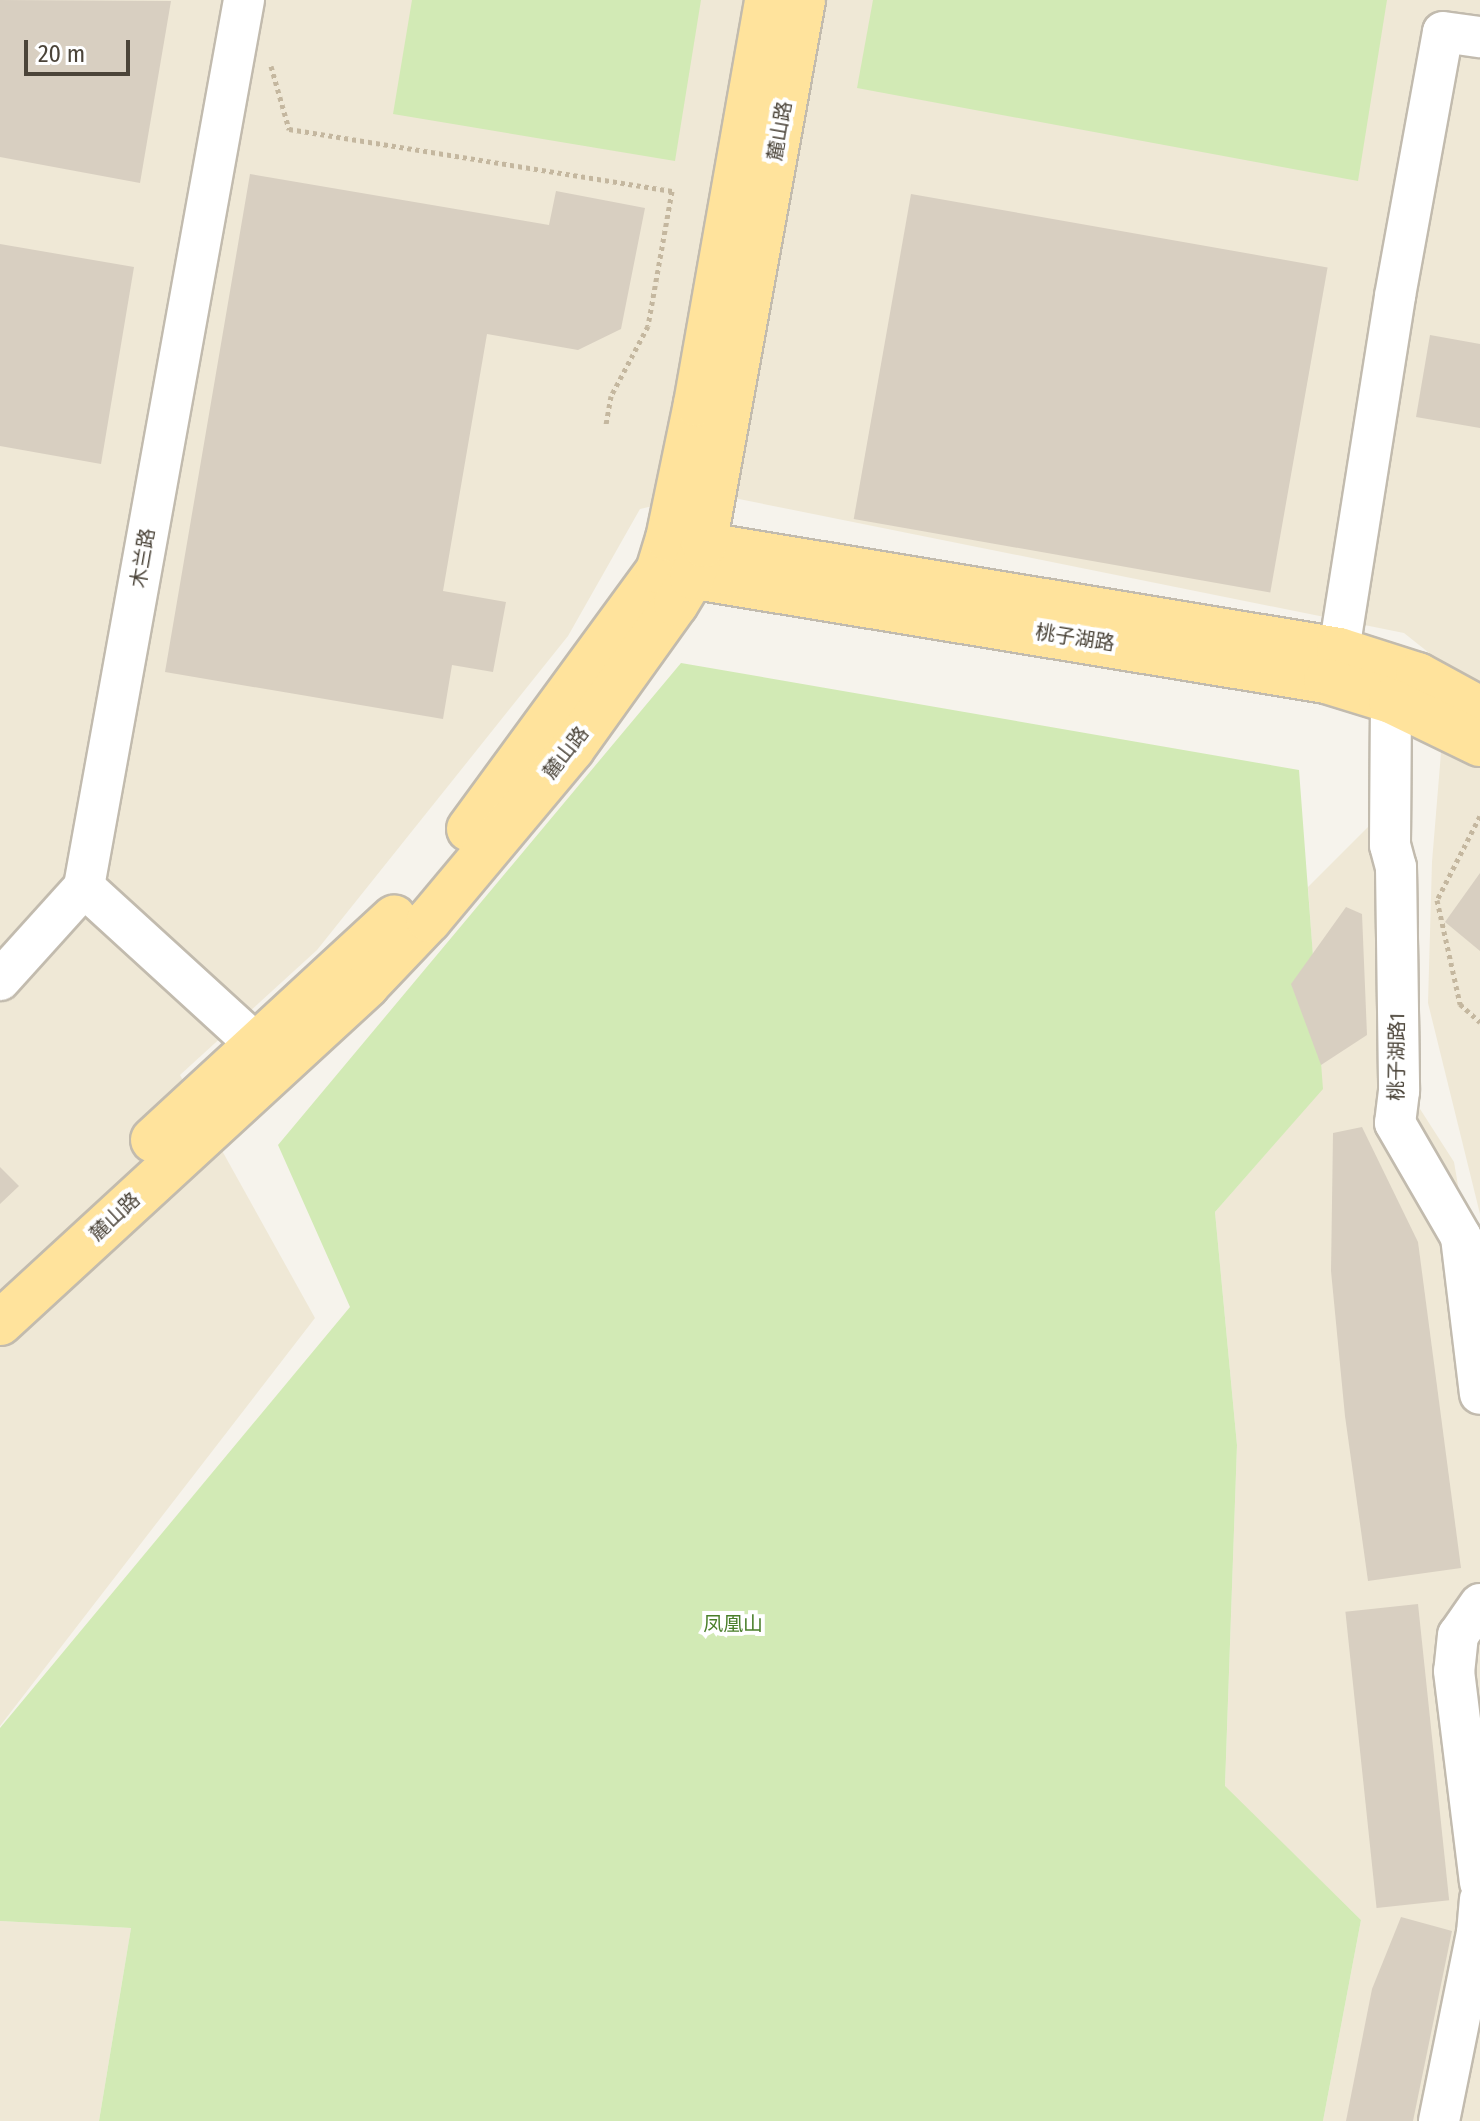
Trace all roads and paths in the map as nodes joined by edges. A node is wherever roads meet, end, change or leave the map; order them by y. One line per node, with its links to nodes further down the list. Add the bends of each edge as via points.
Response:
1 (244, 0): 16 (street, 木兰路)
2 (767, 0): 8 (main road, 麓山路)
3 (803, 0): 7 (main road, 麓山路)
4 (1480, 37): 10 (street, via 1443,32)
5 (269, 57): 6 (path, via 289,129 672,191 648,326 611,396)
6 (606, 425)
7 (725, 441): 8 (main road, 麓山路); 9 (main road, via 729,491 741,518 755,536)
8 (681, 558): 9 (main road, 桃子湖路); 11 (main road, 麓山路); 19 (main road, 麓山路, via 417,893)
9 (808, 578): 10 (main road, 桃子湖路); 11 (main road, via 696,611 667,629); 12 (main road, 桃子湖路, via 1292,674)
10 (1339, 650): 13 (main road, 桃子湖路, via 1418,675)
11 (636, 659): 21 (main road, 麓山路, via 572,749 429,920 367,985)
12 (1391, 701): 14 (main road, 桃子湖路); 22 (street, 桃子湖路1, via 1399,1091 1395,1123 1461,1237)
13 (1480, 709)
14 (1480, 744)
15 (1480, 816): 18 (path, via 1437,900 1460,1004)
16 (84, 887): 17 (street); 19 (street)
17 (0, 980)
18 (1480, 1022)
19 (256, 1044): 20 (main road, 麓山路)
20 (0, 1283)
21 (0, 1323)
22 (1480, 1394)
23 (1480, 1604): 24 (street, via 1458,1635 1454,1671)
24 (1480, 1882)
25 (1480, 1899): 26 (street)
26 (1439, 2121)

